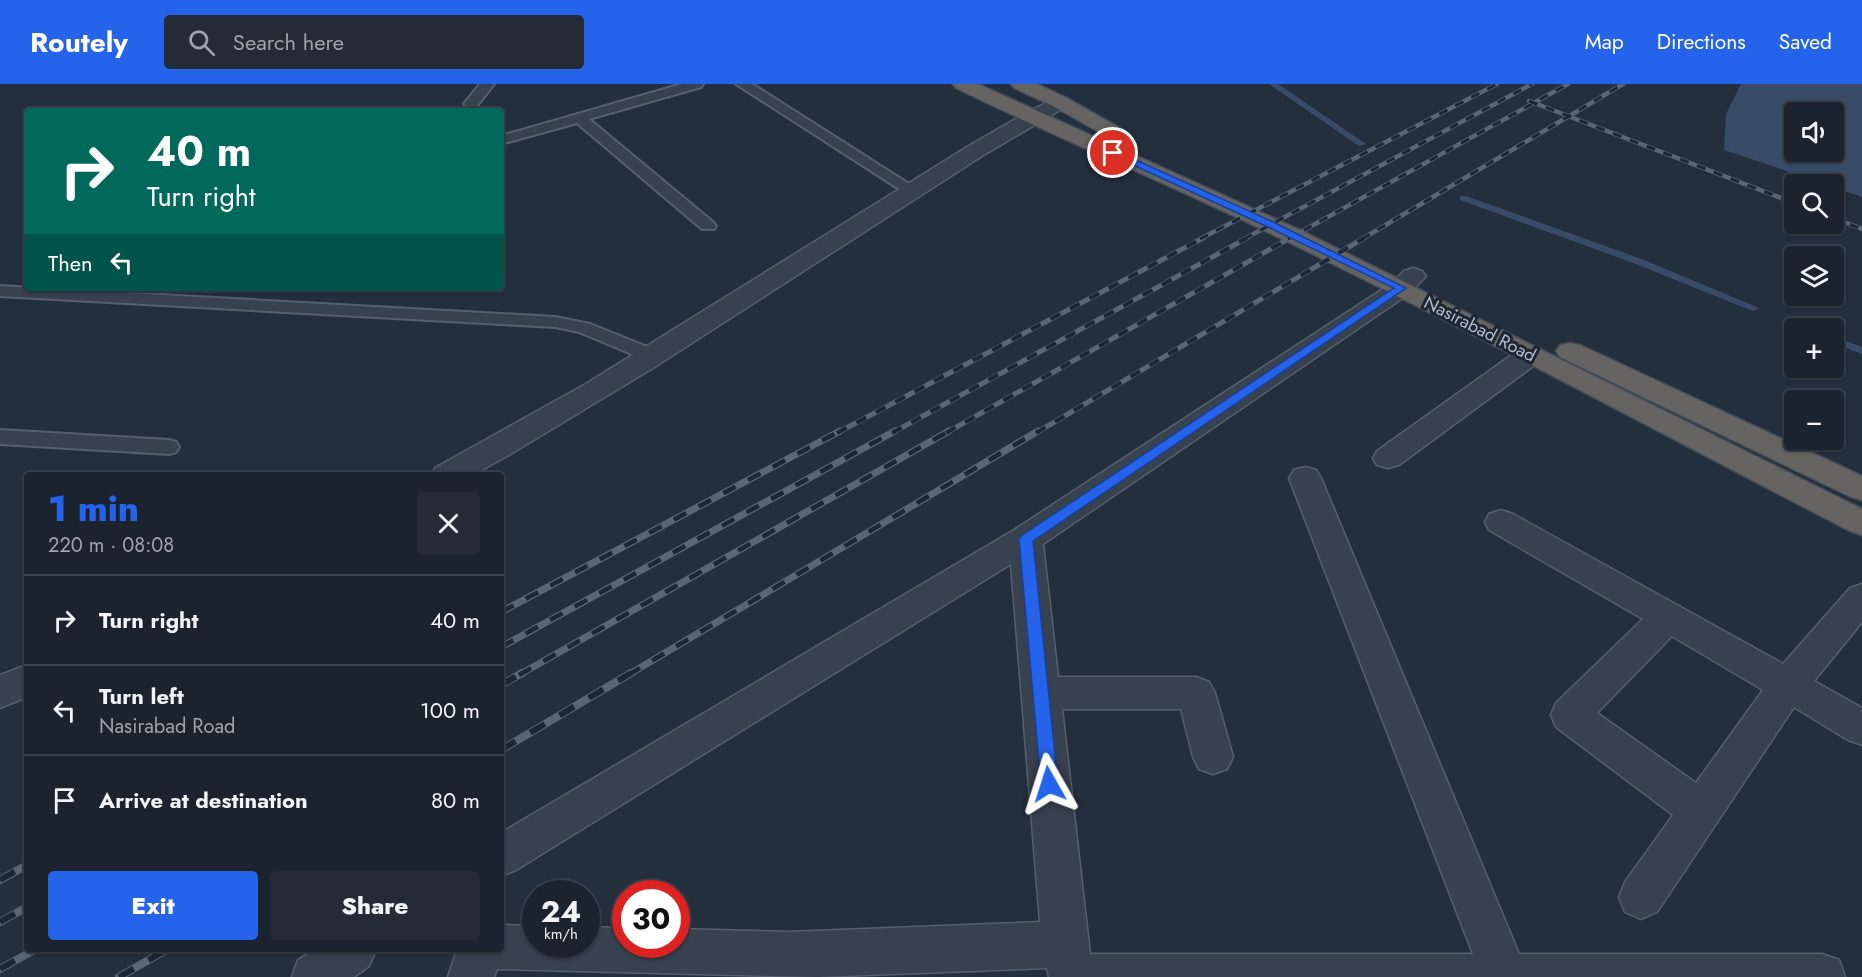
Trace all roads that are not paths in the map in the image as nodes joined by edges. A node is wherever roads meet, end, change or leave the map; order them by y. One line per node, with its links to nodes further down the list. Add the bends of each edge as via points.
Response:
1 (487, 84): 7 (lane)
2 (696, 84): 9 (lane)
3 (743, 84): 11 (lane)
4 (963, 84): 8 (highway, Nasirabad Road)
5 (1021, 84): 6 (highway, Nasirabad Road)
6 (1060, 102): 8 (street); 13 (highway, Nasirabad Road, via 1181,171)
7 (471, 104)
8 (1030, 118): 11 (street); 13 (highway, Nasirabad Road)
9 (581, 119): 10 (lane); 12 (lane)
10 (504, 139)
11 (912, 191): 16 (street)
12 (708, 226)
13 (1407, 282): 15 (highway, Nasirabad Road); 22 (highway, Nasirabad Road); 25 (street)
14 (0, 291): 16 (lane, via 555,322 584,328)
15 (1530, 355): 19 (street); 24 (highway, Nasirabad Road)
16 (653, 356): 20 (street)
17 (0, 437): 18 (lane)
18 (169, 447)
19 (1388, 458)
20 (453, 472)
21 (1305, 478): 42 (street)
22 (1862, 489)
23 (1502, 522): 27 (street)
24 (1862, 523)
25 (1026, 539): 31 (street); 35 (street)
26 (1862, 597): 29 (street)
27 (1668, 617): 29 (street); 34 (street, via 1570,715)
28 (24, 681): 30 (street)
29 (1788, 685): 32 (street); 34 (street)
30 (0, 692)
31 (1040, 693): 33 (street, via 1196,693); 41 (street)
32 (1862, 728)
33 (1213, 757)
34 (1701, 811): 36 (street)
35 (504, 854)
36 (1641, 897)
37 (504, 948): 40 (street)
38 (351, 952): 43 (street)
39 (479, 952): 44 (street)
40 (788, 966): 41 (street)
41 (1070, 966): 42 (street)
42 (1505, 976): 45 (street)
43 (315, 977)
44 (471, 977)
45 (1822, 977)

